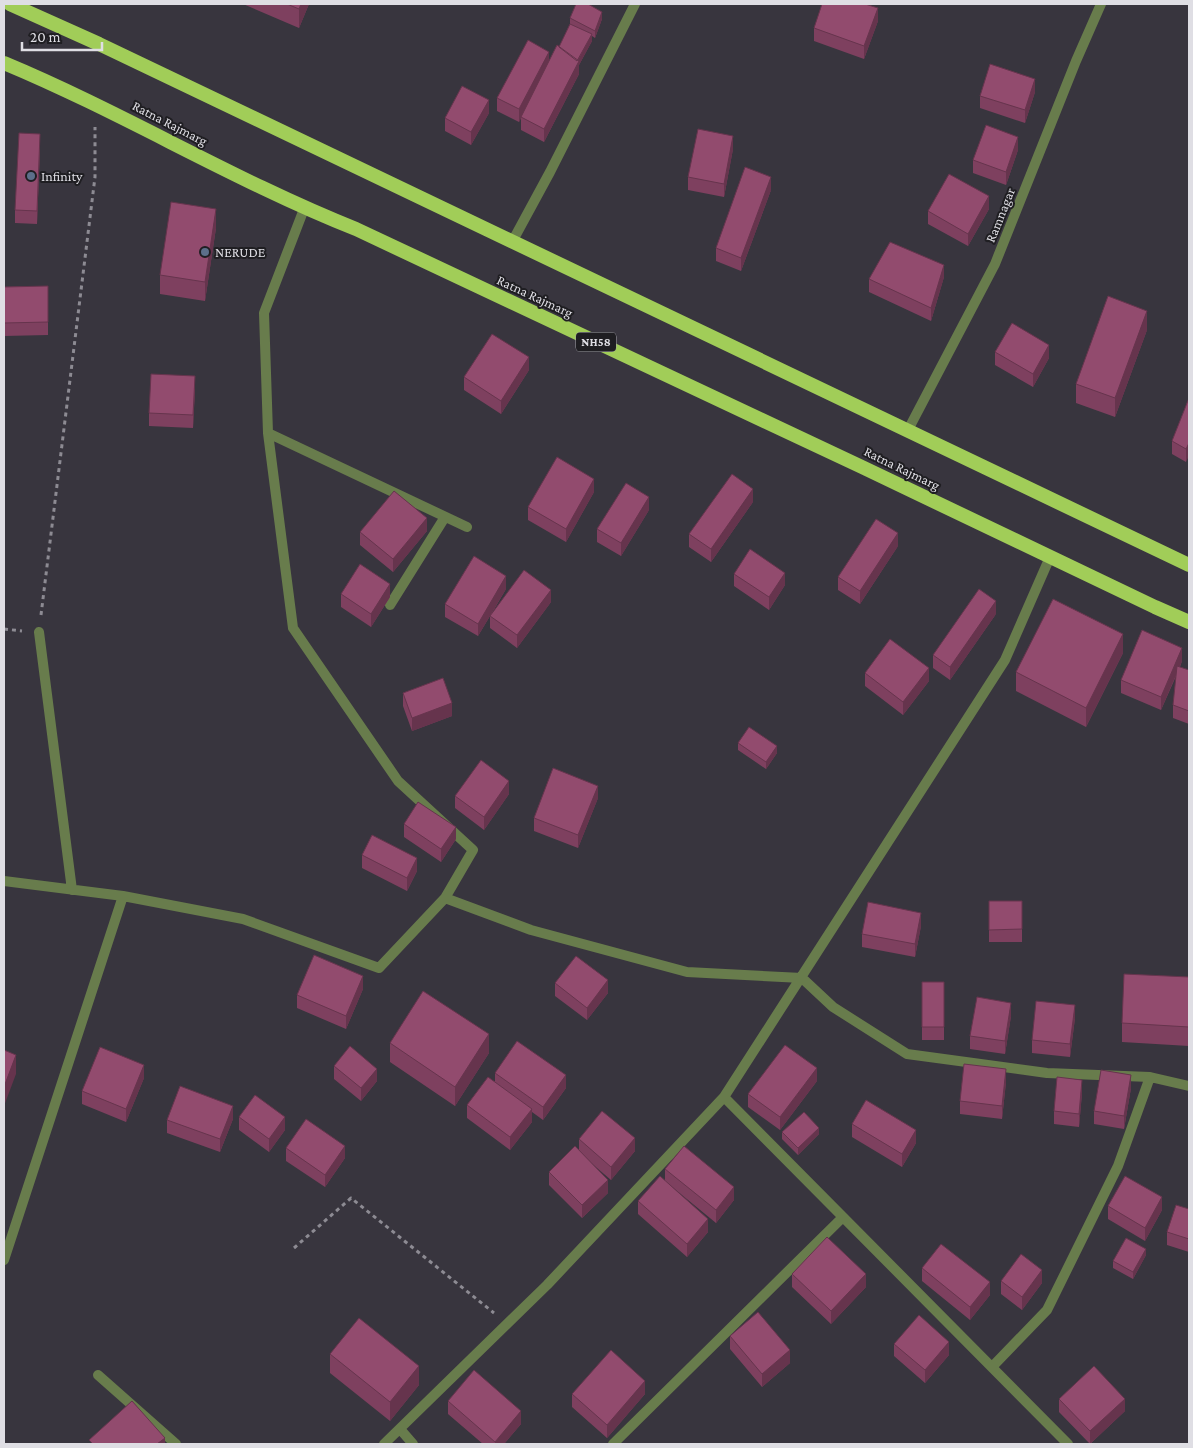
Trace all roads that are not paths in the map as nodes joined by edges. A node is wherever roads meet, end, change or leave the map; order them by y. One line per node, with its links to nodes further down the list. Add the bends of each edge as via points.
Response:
1 (10, 4): 6 (highway)
2 (635, 4): 6 (street)
3 (1101, 4): 7 (street, Ramnagar, via 995,264)
4 (4, 63): 5 (highway, Ratna Rajmarg / NH58, via 96,104)
5 (304, 209): 8 (street, via 264,313); 11 (highway, Ratna Rajmarg / NH58, via 365,233)
6 (512, 242): 7 (highway)
7 (908, 430): 12 (highway)
8 (268, 433): 9 (street); 19 (street, via 293,628 398,781 473,850)
9 (445, 517): 10 (street); 13 (street)
10 (467, 526)
11 (1050, 557): 14 (highway, Ratna Rajmarg / NH58); 20 (street, via 1005,660)
12 (1189, 564)
13 (390, 605)
14 (1189, 622)
15 (39, 632): 17 (street)
16 (4, 881): 17 (street)
17 (72, 890): 18 (street)
18 (123, 896): 19 (street, via 243,919 379,968); 25 (street)
19 (445, 898): 20 (street, via 531,930 687,972)
20 (802, 978): 21 (street, via 833,1007 907,1054 1047,1073); 23 (street)
21 (1150, 1077): 22 (street); 26 (street, via 1118,1166 1047,1310)
22 (1189, 1086)
23 (724, 1097): 24 (street); 28 (street, via 508,1324)
24 (843, 1217): 26 (street); 32 (street)
25 (4, 1260)
26 (992, 1367): 33 (street)
27 (98, 1375): 29 (street)
28 (400, 1429): 30 (street); 31 (street)
29 (176, 1444)
30 (384, 1444)
31 (413, 1444)
32 (613, 1444)
33 (1068, 1444)

